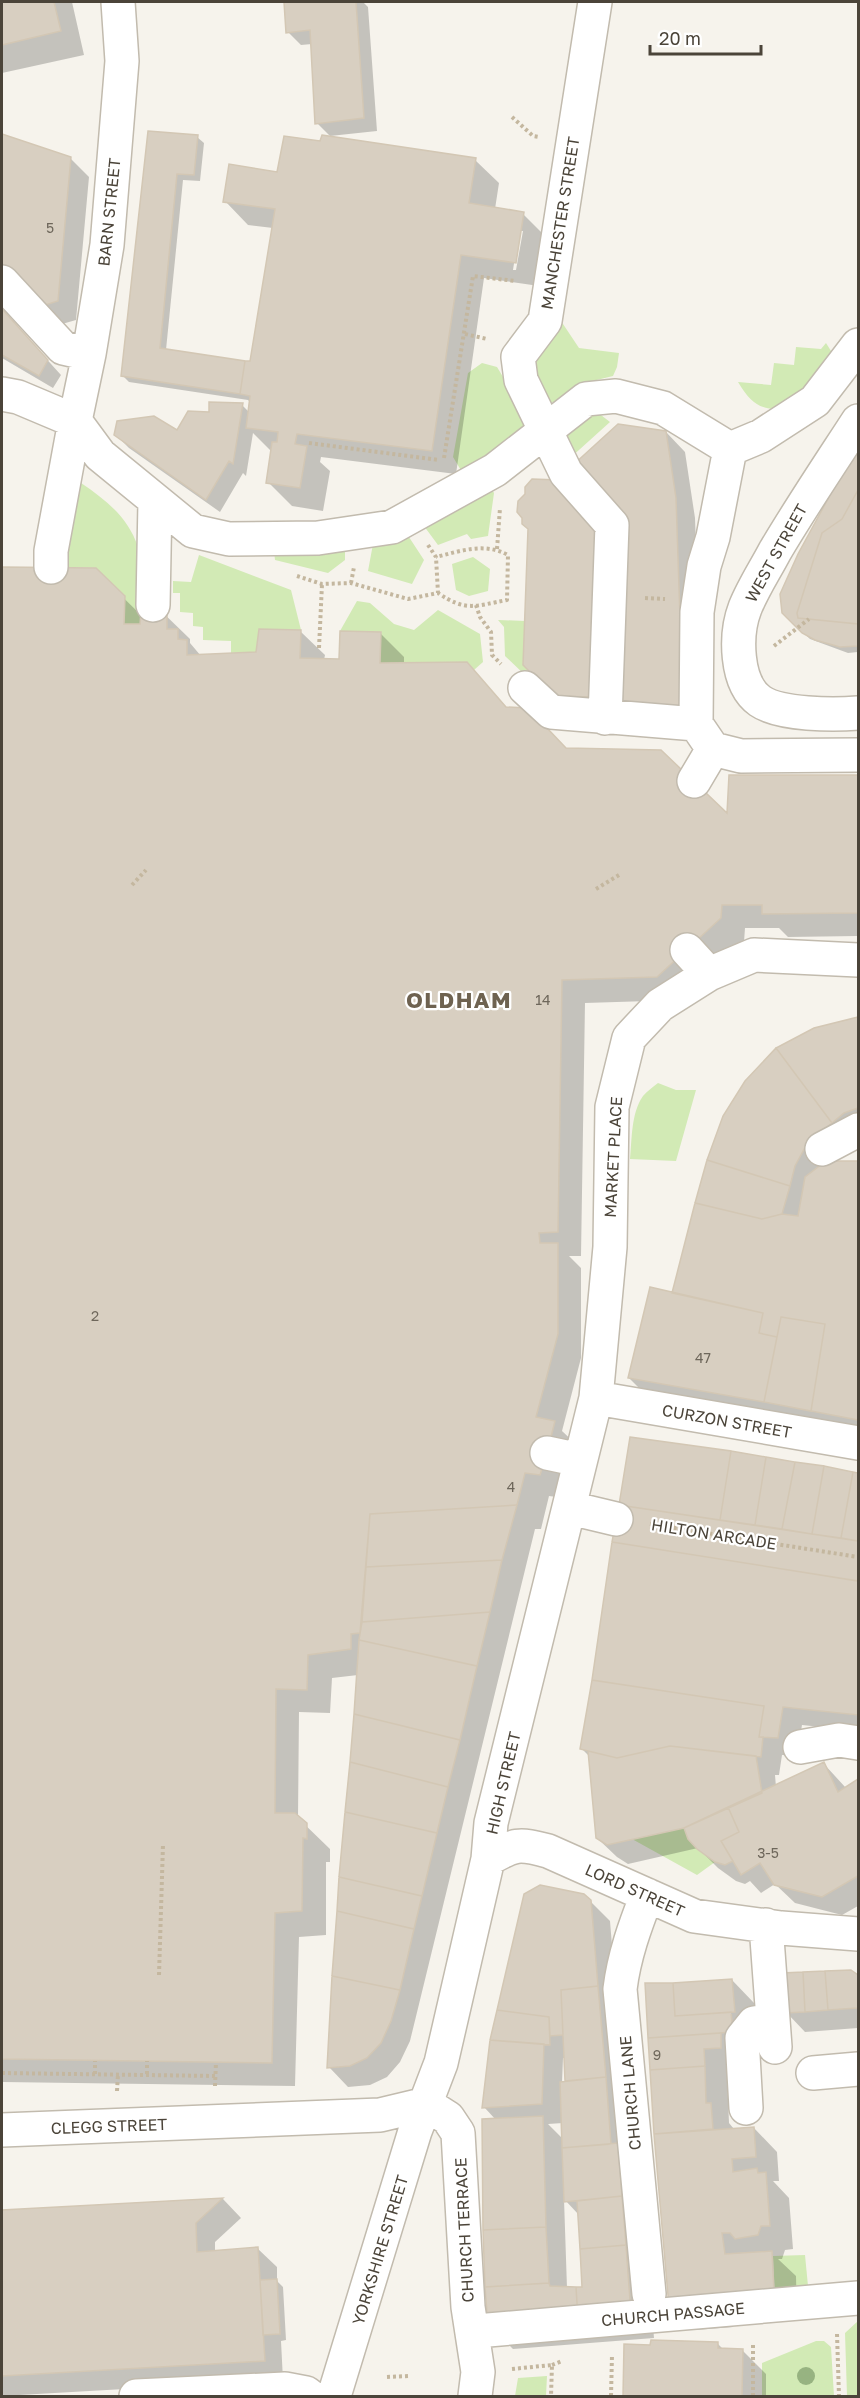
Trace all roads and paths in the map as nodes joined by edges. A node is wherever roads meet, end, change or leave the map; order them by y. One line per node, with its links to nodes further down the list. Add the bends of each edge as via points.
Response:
1 (118, 2): 8 (street, BARN STREET, via 120,91 107,245)
2 (595, 2): 6 (street, MANCHESTER STREET)
3 (512, 117): 4 (path)
4 (533, 136)
5 (2, 282): 8 (street, via 63,348)
6 (550, 285): 12 (street, MANCHESTER STREET, via 545,321 518,357 521,380); 13 (path, via 473,276 444,460)
7 (858, 345): 14 (street, via 815,401 761,436)
8 (89, 354): 10 (street, BARN STREET)
9 (2, 394): 10 (street)
10 (75, 421): 15 (street, via 100,455); 20 (street, BARN STREET)
11 (858, 421): 30 (street, WEST STREET, via 763,573 744,609 740,629 740,669 747,686 760,700 789,710)
12 (546, 431): 14 (street, via 586,399 616,396 663,408); 17 (street, via 495,470); 31 (street, MANCHESTER STREET, via 566,473 612,525)
13 (309, 443)
14 (730, 449): 32 (street, via 720,539 690,601 701,651)
15 (155, 501): 17 (street, via 193,531 229,539 318,538 392,527); 24 (street)
16 (500, 505): 18 (path)
17 (410, 517): 19 (path)
18 (497, 549): 19 (path, via 478,547); 25 (path, via 508,555 507,600)
19 (436, 556): 23 (path)
20 (51, 567)
21 (290, 574): 22 (path)
22 (322, 584): 23 (path, via 351,583 408,599); 27 (path)
23 (438, 593): 25 (path, via 465,607)
24 (153, 605)
25 (476, 605): 29 (path, via 491,632 492,655)
26 (808, 619): 28 (path)
27 (319, 648)
28 (771, 648)
29 (525, 688): 31 (street, via 551,712)
30 (858, 713)
31 (605, 718): 32 (street)
32 (704, 736): 33 (street, via 741,756); 34 (street)
33 (858, 755)
34 (694, 781)
35 (146, 870): 37 (path)
36 (619, 875): 38 (path)
37 (132, 885)
38 (596, 890)
39 (687, 950): 41 (street)
40 (858, 960): 41 (street, MARKET PLACE, via 754,955)
41 (709, 974): 44 (street, MARKET PLACE, via 660,1005 629,1038 612,1107 610,1247)
42 (858, 1130): 43 (street)
43 (822, 1149)
44 (596, 1398): 45 (street, CURZON STREET); 47 (street, MARKET PLACE)
45 (858, 1443)
46 (546, 1453): 47 (street)
47 (580, 1460): 48 (street, HIGH STREET)
48 (570, 1508): 49 (street); 54 (street, HIGH STREET, via 491,1822)
49 (616, 1519): 50 (path, HILTON ARCADE)
50 (858, 1557)
51 (858, 1743): 52 (street, via 839,1740)
52 (800, 1747)
53 (163, 1844): 58 (path)
54 (488, 1859): 55 (street, LORD STREET, via 513,1845 528,1846); 67 (street, HIGH STREET, via 441,2063)
55 (647, 1895): 56 (street, LORD STREET, via 694,1916); 70 (street, CHURCH LANE, via 632,1934 620,1989)
56 (766, 1925): 57 (street, LORD STREET); 68 (street, via 774,2034 754,2023 742,2038)
57 (858, 1934)
58 (159, 1975)
59 (95, 2061): 64 (path)
60 (147, 2061): 65 (path)
61 (858, 2069): 63 (street)
62 (2, 2073): 64 (path)
63 (813, 2073)
64 (95, 2074): 65 (path)
65 (147, 2074): 66 (path)
66 (215, 2076)
67 (426, 2104): 69 (street, CLEGG STREET, via 380,2115); 78 (street, CHURCH TERRACE, via 448,2118 458,2133 468,2307); 81 (street, YORKSHIRE STREET)
68 (746, 2108)
69 (2, 2130)
70 (649, 2294)
71 (858, 2298): 73 (street, CHURCH PASSAGE)
72 (836, 2326): 85 (path)
73 (488, 2330)
74 (753, 2337): 84 (path)
75 (612, 2351): 83 (path)
76 (410, 2376): 77 (path)
77 (387, 2377)
78 (477, 2384): 82 (path, via 552,2365)
79 (136, 2397): 80 (street, via 285,2389)
80 (310, 2397)
81 (334, 2397)
82 (551, 2397)
83 (612, 2397)
84 (753, 2397)
85 (839, 2397)

